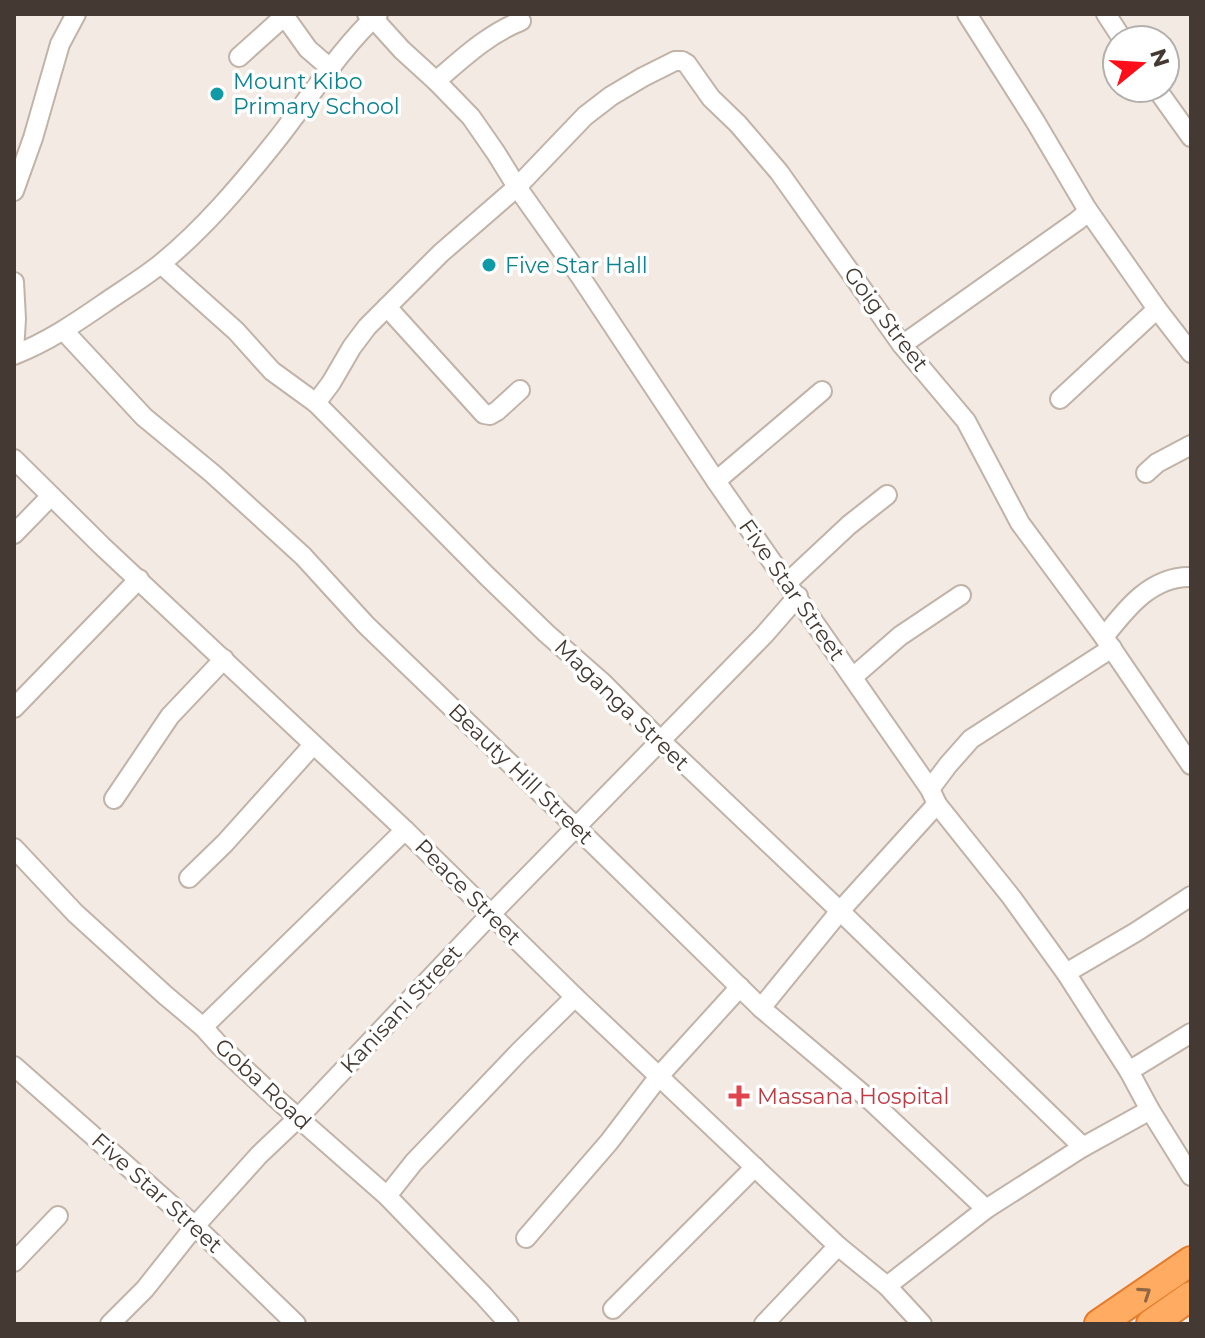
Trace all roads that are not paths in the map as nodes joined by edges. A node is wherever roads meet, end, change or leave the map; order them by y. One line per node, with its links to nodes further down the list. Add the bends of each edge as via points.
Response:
1 (76, 14): 11 (street, via 60,44)
2 (967, 14): 12 (street)
3 (373, 15): 6 (street); 7 (street, Five Star Street)
4 (521, 21): 7 (street, via 471,50)
5 (239, 57): 6 (street, via 279,21 288,21)
6 (330, 68): 13 (street, via 230,195)
7 (436, 81): 10 (street, Five Star Street, via 471,117)
8 (1167, 104): 9 (street)
9 (1191, 137)
10 (517, 187): 15 (street); 18 (street, Goig Street, via 602,103 682,61 779,172); 28 (street, Five Star Street)
11 (14, 191)
12 (1087, 209): 16 (street); 18 (street)
13 (161, 264): 17 (street); 24 (street, Maganga Street, via 272,371)
14 (14, 282): 20 (street)
15 (387, 307): 21 (street, via 484,414 497,411); 24 (street, via 352,347)
16 (1157, 309): 19 (street); 23 (street)
17 (64, 331): 20 (street); 45 (street, Beauty Hill Street, via 144,417 303,556 366,625)
18 (902, 345): 36 (street, Goig Street, via 966,421 1020,523)
19 (1191, 353)
20 (14, 354)
21 (520, 390)
22 (822, 391): 28 (street)
23 (1060, 399)
24 (316, 403): 40 (street, Maganga Street)
25 (1191, 445): 27 (street)
26 (14, 459): 30 (street, Peace Street)
27 (1146, 473)
28 (716, 481): 34 (street, Five Star Street)
29 (887, 495): 34 (street, Kanisani Street, via 849,525)
30 (51, 496): 31 (street); 33 (street, Peace Street)
31 (14, 534)
32 (1191, 577): 36 (street, via 1149,588 1126,610)
33 (139, 579): 37 (street, Peace Street); 39 (street)
34 (793, 590): 38 (street, Five Star Street); 40 (street, Kanisani Street, via 764,635)
35 (961, 595): 38 (street, via 900,636)
36 (1108, 642): 42 (street, Goig Street); 43 (street, via 971,739 948,765)
37 (224, 659): 41 (street, Peace Street); 44 (street, via 170,716)
38 (853, 677): 43 (street, Five Star Street)
39 (14, 708)
40 (661, 741): 45 (street, Kanisani Street); 50 (street, Maganga Street)
41 (313, 745): 46 (street, Peace Street); 48 (street)
42 (1191, 765)
43 (934, 797): 50 (street); 52 (street, Five Star Street)
44 (114, 799)
45 (577, 828): 51 (street, Kanisani Street); 53 (street, Beauty Hill Street)
46 (405, 830): 51 (street, Peace Street); 56 (street)
47 (14, 848): 56 (street, Goba Road, via 75,913)
48 (189, 878)
49 (1191, 896): 52 (street)
50 (840, 911): 55 (street); 63 (street, Maganga Street)
51 (490, 915): 54 (street, Peace Street); 62 (street, Kanisani Street)
52 (1066, 973): 59 (street, Five Star Street)
53 (740, 987): 55 (street, Beauty Hill Street); 60 (street)
54 (575, 997): 60 (street, Peace Street); 66 (street)
55 (761, 1008): 67 (street, Beauty Hill Street)
56 (203, 1027): 62 (street, Goba Road)
57 (1191, 1033): 59 (street)
58 (14, 1066): 69 (street, Five Star Street)
59 (1129, 1071): 61 (street, Five Star Street)
60 (660, 1075): 64 (street, Peace Street); 70 (street)
61 (1150, 1110): 63 (street); 65 (street, Five Star Street)
62 (298, 1118): 66 (street, Goba Road); 69 (street, Kanisani Street)
63 (1083, 1147): 67 (street)
64 (755, 1167): 71 (street, Peace Street); 76 (street)
65 (1191, 1176)
66 (387, 1196): 79 (street, Goba Road)
67 (986, 1209): 74 (street)
68 (58, 1216): 73 (street)
69 (195, 1226): 77 (street, Kanisani Street); 78 (street, Five Star Street)
70 (526, 1238)
71 (838, 1246): 74 (street, Peace Street); 80 (street)
72 (1191, 1261): 82 (highway, one-way to 72)
73 (14, 1262)
74 (887, 1286): 81 (street, Peace Street)
75 (1191, 1296): 83 (highway)
76 (613, 1309)
77 (110, 1324)
78 (296, 1324)
79 (509, 1324)
80 (764, 1324)
81 (922, 1324)
82 (1099, 1324)
83 (1151, 1324)

